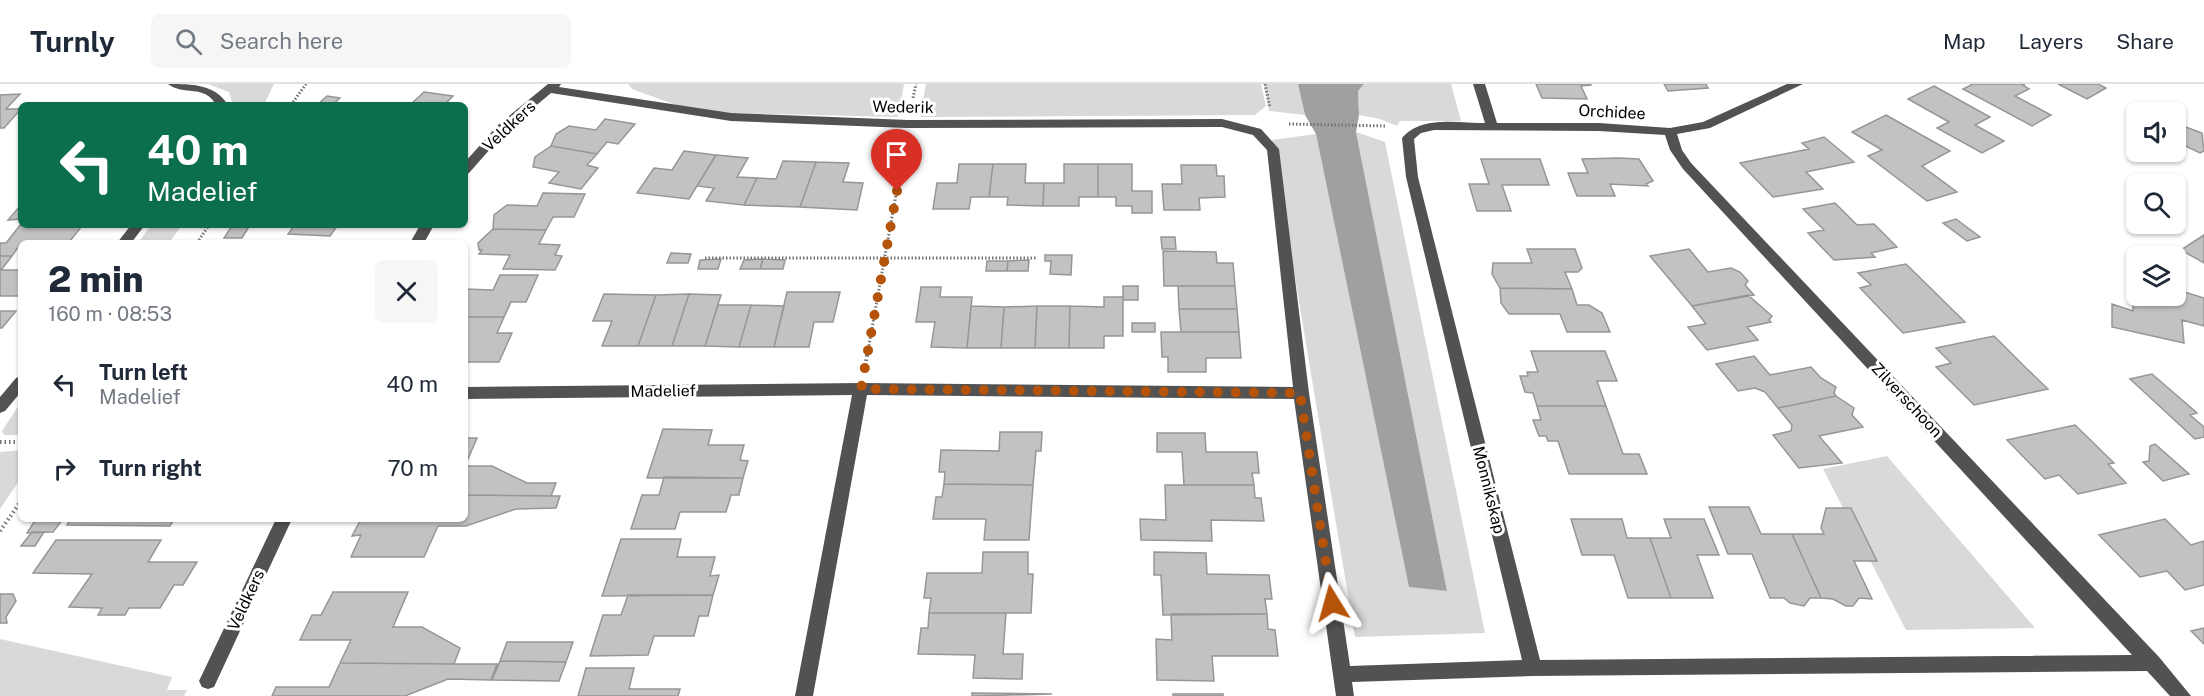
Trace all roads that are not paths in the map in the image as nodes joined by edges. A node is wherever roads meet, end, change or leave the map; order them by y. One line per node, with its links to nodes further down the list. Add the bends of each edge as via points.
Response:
1 (174, 84): 5 (street, via 211,90)
2 (1479, 84): 6 (street)
3 (1797, 84): 8 (street, Orchidee, via 1706,125)
4 (552, 86): 9 (street, Veldkers, via 502,128); 15 (street, Wederik, via 731,117 908,124 1222,123 1257,132 1273,149)
5 (220, 102)
6 (1492, 125): 7 (street, Orchidee); 8 (street, Orchidee)
7 (1417, 130): 19 (street, Monnikskap, via 1408,138 1412,177)
8 (1670, 132): 18 (street, Zilverschoon, via 1687,166)
9 (468, 167)
10 (136, 228): 11 (street)
11 (126, 240)
12 (18, 386): 16 (street)
13 (861, 389): 14 (street, Madelief); 15 (street, Madelief); 22 (street)
14 (468, 393)
15 (1300, 393): 20 (street)
16 (0, 407)
17 (283, 522): 21 (street, Veldkers)
18 (2153, 663): 19 (street); 24 (street, Zilverschoon)
19 (1533, 668): 20 (street)
20 (1342, 674): 23 (street)
21 (208, 681)
22 (804, 696)
23 (1345, 696)
24 (2182, 696)

